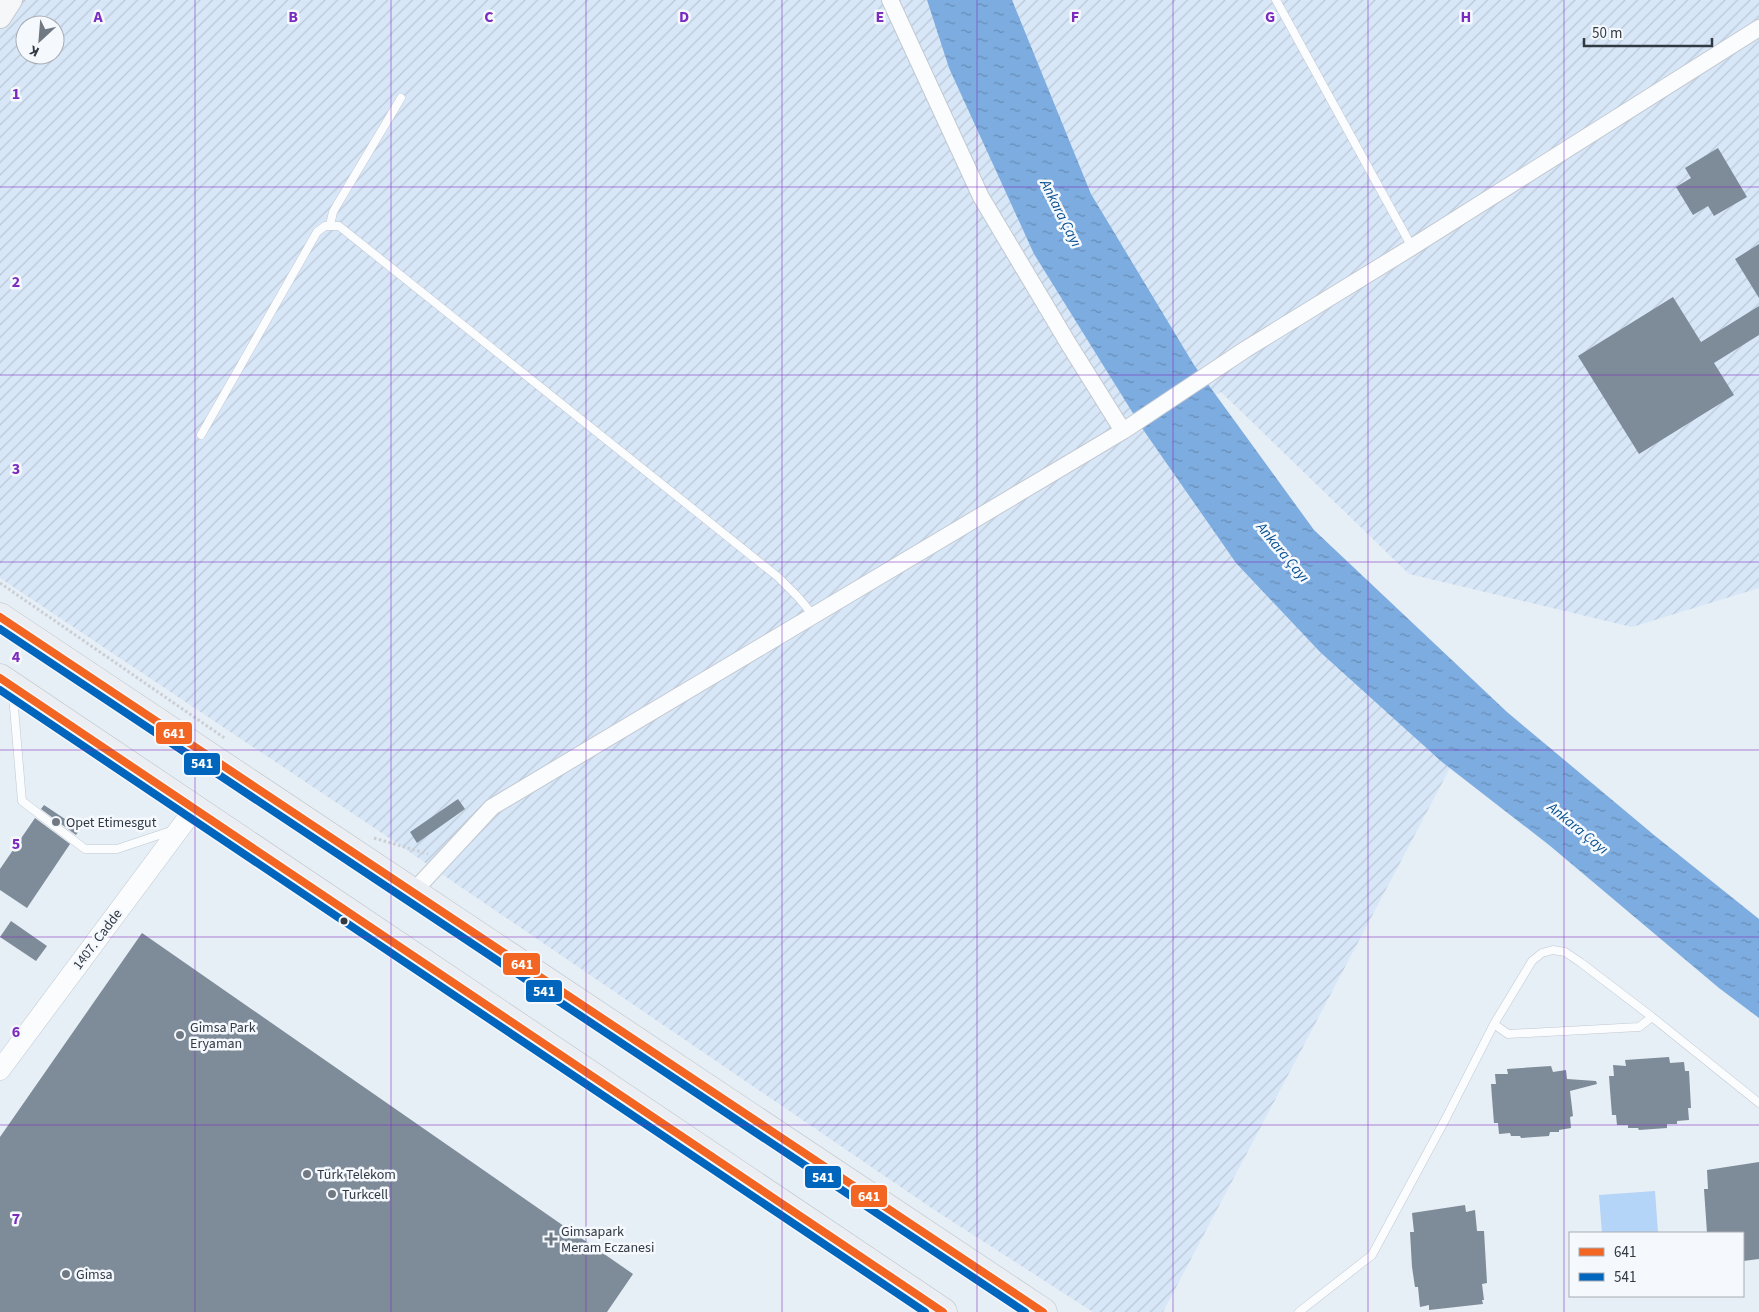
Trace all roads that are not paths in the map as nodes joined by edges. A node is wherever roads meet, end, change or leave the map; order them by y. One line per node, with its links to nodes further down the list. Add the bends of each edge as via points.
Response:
1 (11, 0): 4 (main road)
2 (890, 0): 9 (street, via 981,197)
3 (1276, 0): 8 (lane)
4 (0, 16)
5 (1759, 28): 8 (street)
6 (401, 98): 7 (lane, via 333,212)
7 (330, 225): 10 (lane, via 317,232); 11 (lane, via 343,228 778,577)
8 (1412, 247): 9 (street, via 1246,349)
9 (1123, 431): 11 (street)
10 (201, 435)
11 (813, 616): 15 (street, via 492,807)
12 (0, 617): 15 (highway)
13 (6, 682): 14 (highway); 14 (lane, via 22,801 85,849 117,848)
14 (187, 818): 18 (street, 1407. Cadde); 20 (highway)
15 (413, 892): 21 (highway)
16 (1652, 1017): 17 (lane, via 1640,1027 1508,1034); 17 (lane, via 1565,952 1554,950 1542,953 1532,961); 19 (lane)
17 (1494, 1024): 22 (lane, via 1372,1255)
18 (0, 1070)
19 (1759, 1103)
20 (943, 1312)
21 (1043, 1312)
22 (1299, 1312)

